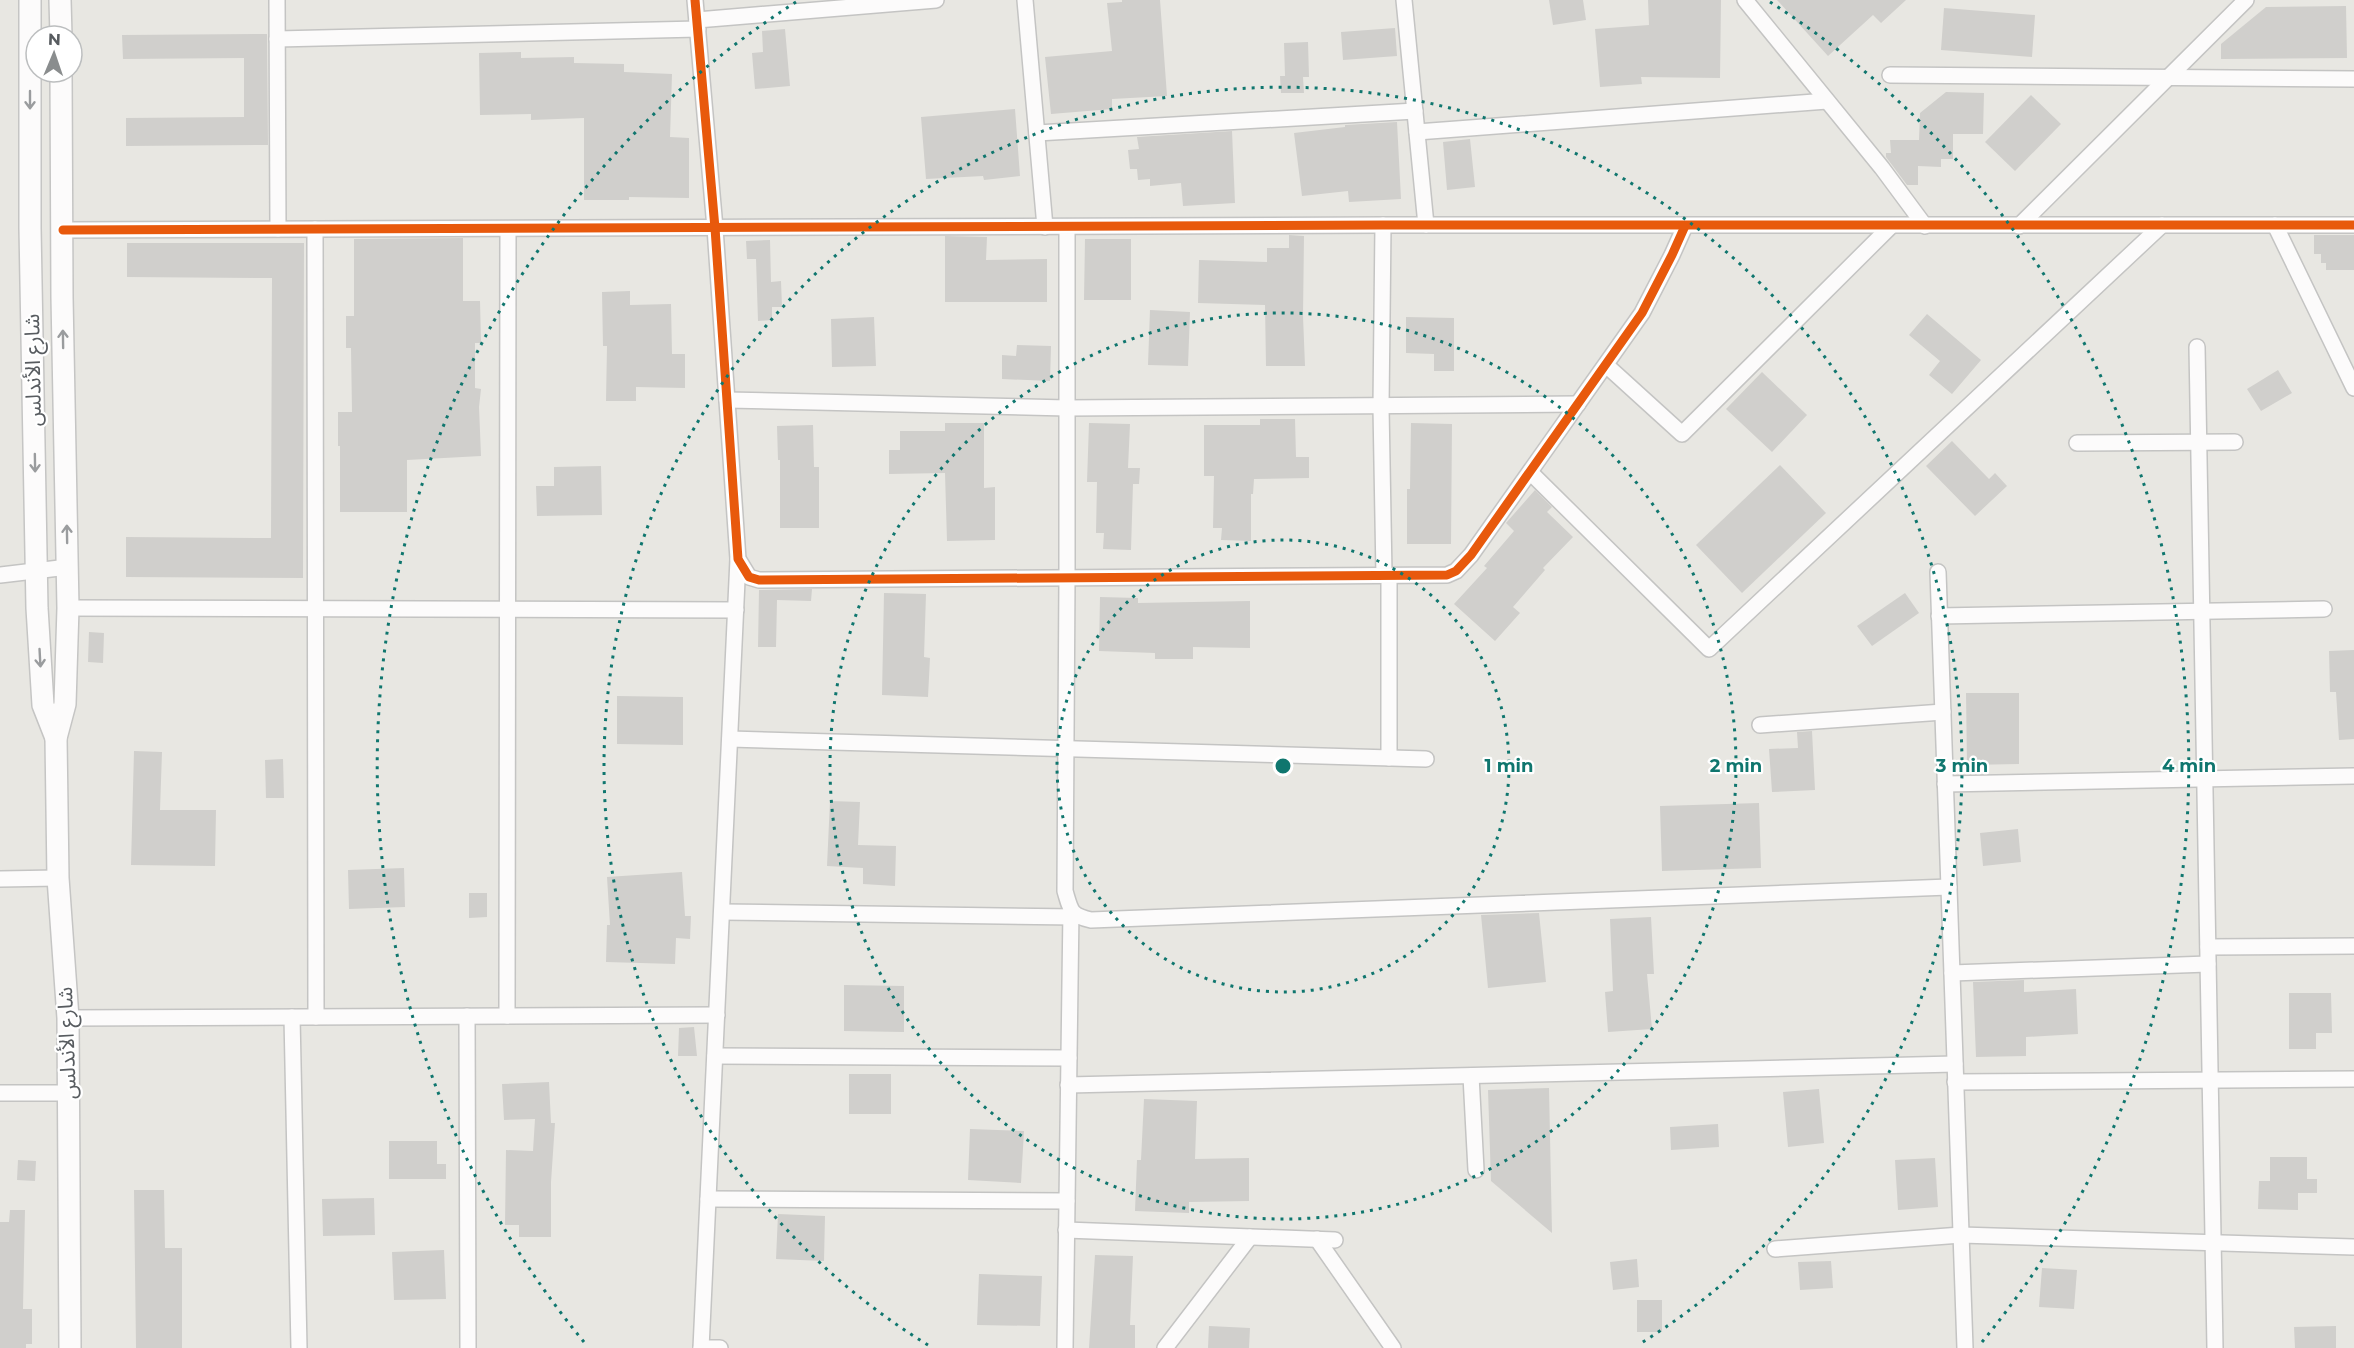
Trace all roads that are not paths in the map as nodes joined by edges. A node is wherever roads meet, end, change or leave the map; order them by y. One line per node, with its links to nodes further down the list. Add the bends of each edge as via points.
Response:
1 (30, 0): 50 (main road, شارع الأندلس, one-way to 50)
2 (60, 0): 10 (main road)
3 (277, 0): 12 (street)
4 (695, 0): 11 (street)
5 (936, 0): 11 (street)
6 (1025, 0): 20 (street)
7 (1404, 0): 18 (street)
8 (1745, 0): 17 (street)
9 (2246, 0): 14 (street)
10 (61, 24)
11 (697, 25): 12 (street); 32 (street)
12 (277, 39): 33 (street)
13 (1890, 75): 14 (street)
14 (2167, 79): 15 (street); 29 (street)
15 (2354, 79)
16 (61, 84): 36 (main road, شارع الأندلس)
17 (1827, 101): 19 (street); 28 (street)
18 (1415, 111): 19 (street); 20 (street)
19 (1417, 132): 22 (street)
20 (1037, 133): 30 (street)
21 (1383, 225): 22 (street); 31 (street); 42 (street)
22 (1426, 225): 26 (street)
23 (2162, 225): 24 (street); 29 (street); 47 (street, via 1708,649)
24 (2275, 225): 25 (street); 39 (street)
25 (2354, 225)
26 (1685, 226): 27 (street); 38 (street, via 1642,313)
27 (1891, 226): 28 (street); 38 (street, via 1682,434)
28 (1925, 226): 29 (street)
29 (2019, 226)
30 (1045, 227): 31 (street); 32 (street)
31 (1067, 227): 43 (street)
32 (715, 228): 35 (street); 40 (street)
33 (278, 229): 34 (street); 36 (street)
34 (315, 229): 35 (street); 56 (street)
35 (508, 229): 57 (street)
36 (63, 230): 49 (main road, شارع الأندلس, one-way to 36)
37 (2197, 347): 44 (street)
38 (1606, 365): 41 (street)
39 (2354, 388)
40 (727, 400): 43 (street); 48 (street)
41 (1578, 404): 42 (street); 47 (street)
42 (1381, 407): 43 (street); 53 (street)
43 (1068, 408): 54 (street)
44 (2199, 442): 45 (street); 46 (street); 60 (street)
45 (2235, 442)
46 (2077, 443)
47 (1530, 472): 53 (street, via 1456,571 1447,575)
48 (738, 560): 54 (street, via 749,577 759,580); 59 (street)
49 (68, 567): 50 (street); 55 (main road, شارع الأندلس)
50 (36, 572): 52 (street); 64 (main road, شارع الأندلس, one-way to 64, via 43,705)
51 (1938, 572): 61 (street)
52 (0, 575)
53 (1386, 575): 54 (street); 67 (street)
54 (1067, 577): 66 (street)
55 (68, 608): 56 (street); 64 (main road, شارع الأندلس, via 64,704)
56 (316, 609): 57 (street); 85 (street)
57 (506, 609): 59 (street); 83 (street)
58 (2324, 609): 60 (street)
59 (736, 610): 65 (street)
60 (2202, 611): 61 (street); 70 (street)
61 (1939, 616): 62 (street)
62 (1943, 712): 63 (street); 71 (street)
63 (1760, 724)
64 (56, 738): 72 (main road, شارع الأندلس)
65 (730, 739): 66 (street); 75 (street)
66 (1066, 749): 67 (street); 76 (street, via 1065,891)
67 (1389, 758): 68 (street)
68 (1426, 759)
69 (2354, 776): 70 (street)
70 (2205, 779): 71 (street); 78 (street)
71 (1945, 784): 74 (street)
72 (58, 878): 73 (street); 86 (main road, شارع الأندلس)
73 (0, 879)
74 (1949, 887): 76 (street, via 1090,920); 80 (street)
75 (722, 912): 76 (street); 81 (street)
76 (1072, 914): 88 (street)
77 (2354, 946): 78 (street)
78 (2208, 947): 79 (street)
79 (2208, 964): 80 (street); 92 (street)
80 (1952, 973): 89 (street)
81 (717, 1015): 83 (street); 87 (street)
82 (467, 1016): 83 (street); 85 (street); 110 (street)
83 (507, 1016)
84 (292, 1017): 85 (street); 86 (street); 109 (street)
85 (316, 1017)
86 (68, 1018): 96 (main road, شارع الأندلس)
87 (715, 1056): 88 (street); 98 (street)
88 (1069, 1058): 94 (street)
89 (1955, 1065): 90 (street); 93 (street)
90 (1471, 1076): 94 (street); 97 (street)
91 (2354, 1079): 92 (street)
92 (2210, 1080): 93 (street); 105 (street)
93 (1956, 1082): 101 (street)
94 (1068, 1085): 99 (street)
95 (0, 1093): 96 (street)
96 (69, 1094): 108 (main road, شارع الأندلس)
97 (1476, 1170)
98 (708, 1199): 99 (street); 111 (street)
99 (1067, 1202): 100 (street)
100 (1066, 1230): 102 (street); 113 (street)
101 (1961, 1235): 105 (street); 107 (street); 116 (street)
102 (1250, 1237): 103 (street); 114 (street)
103 (1317, 1239): 104 (street); 115 (street)
104 (1335, 1240)
105 (2213, 1243): 106 (street); 117 (street)
106 (2354, 1247)
107 (1775, 1249)
108 (70, 1348)
109 (299, 1348)
110 (468, 1348)
111 (701, 1348): 112 (street)
112 (720, 1348)
113 (1065, 1348)
114 (1165, 1348)
115 (1393, 1348)
116 (1965, 1348)
117 (2215, 1348)

